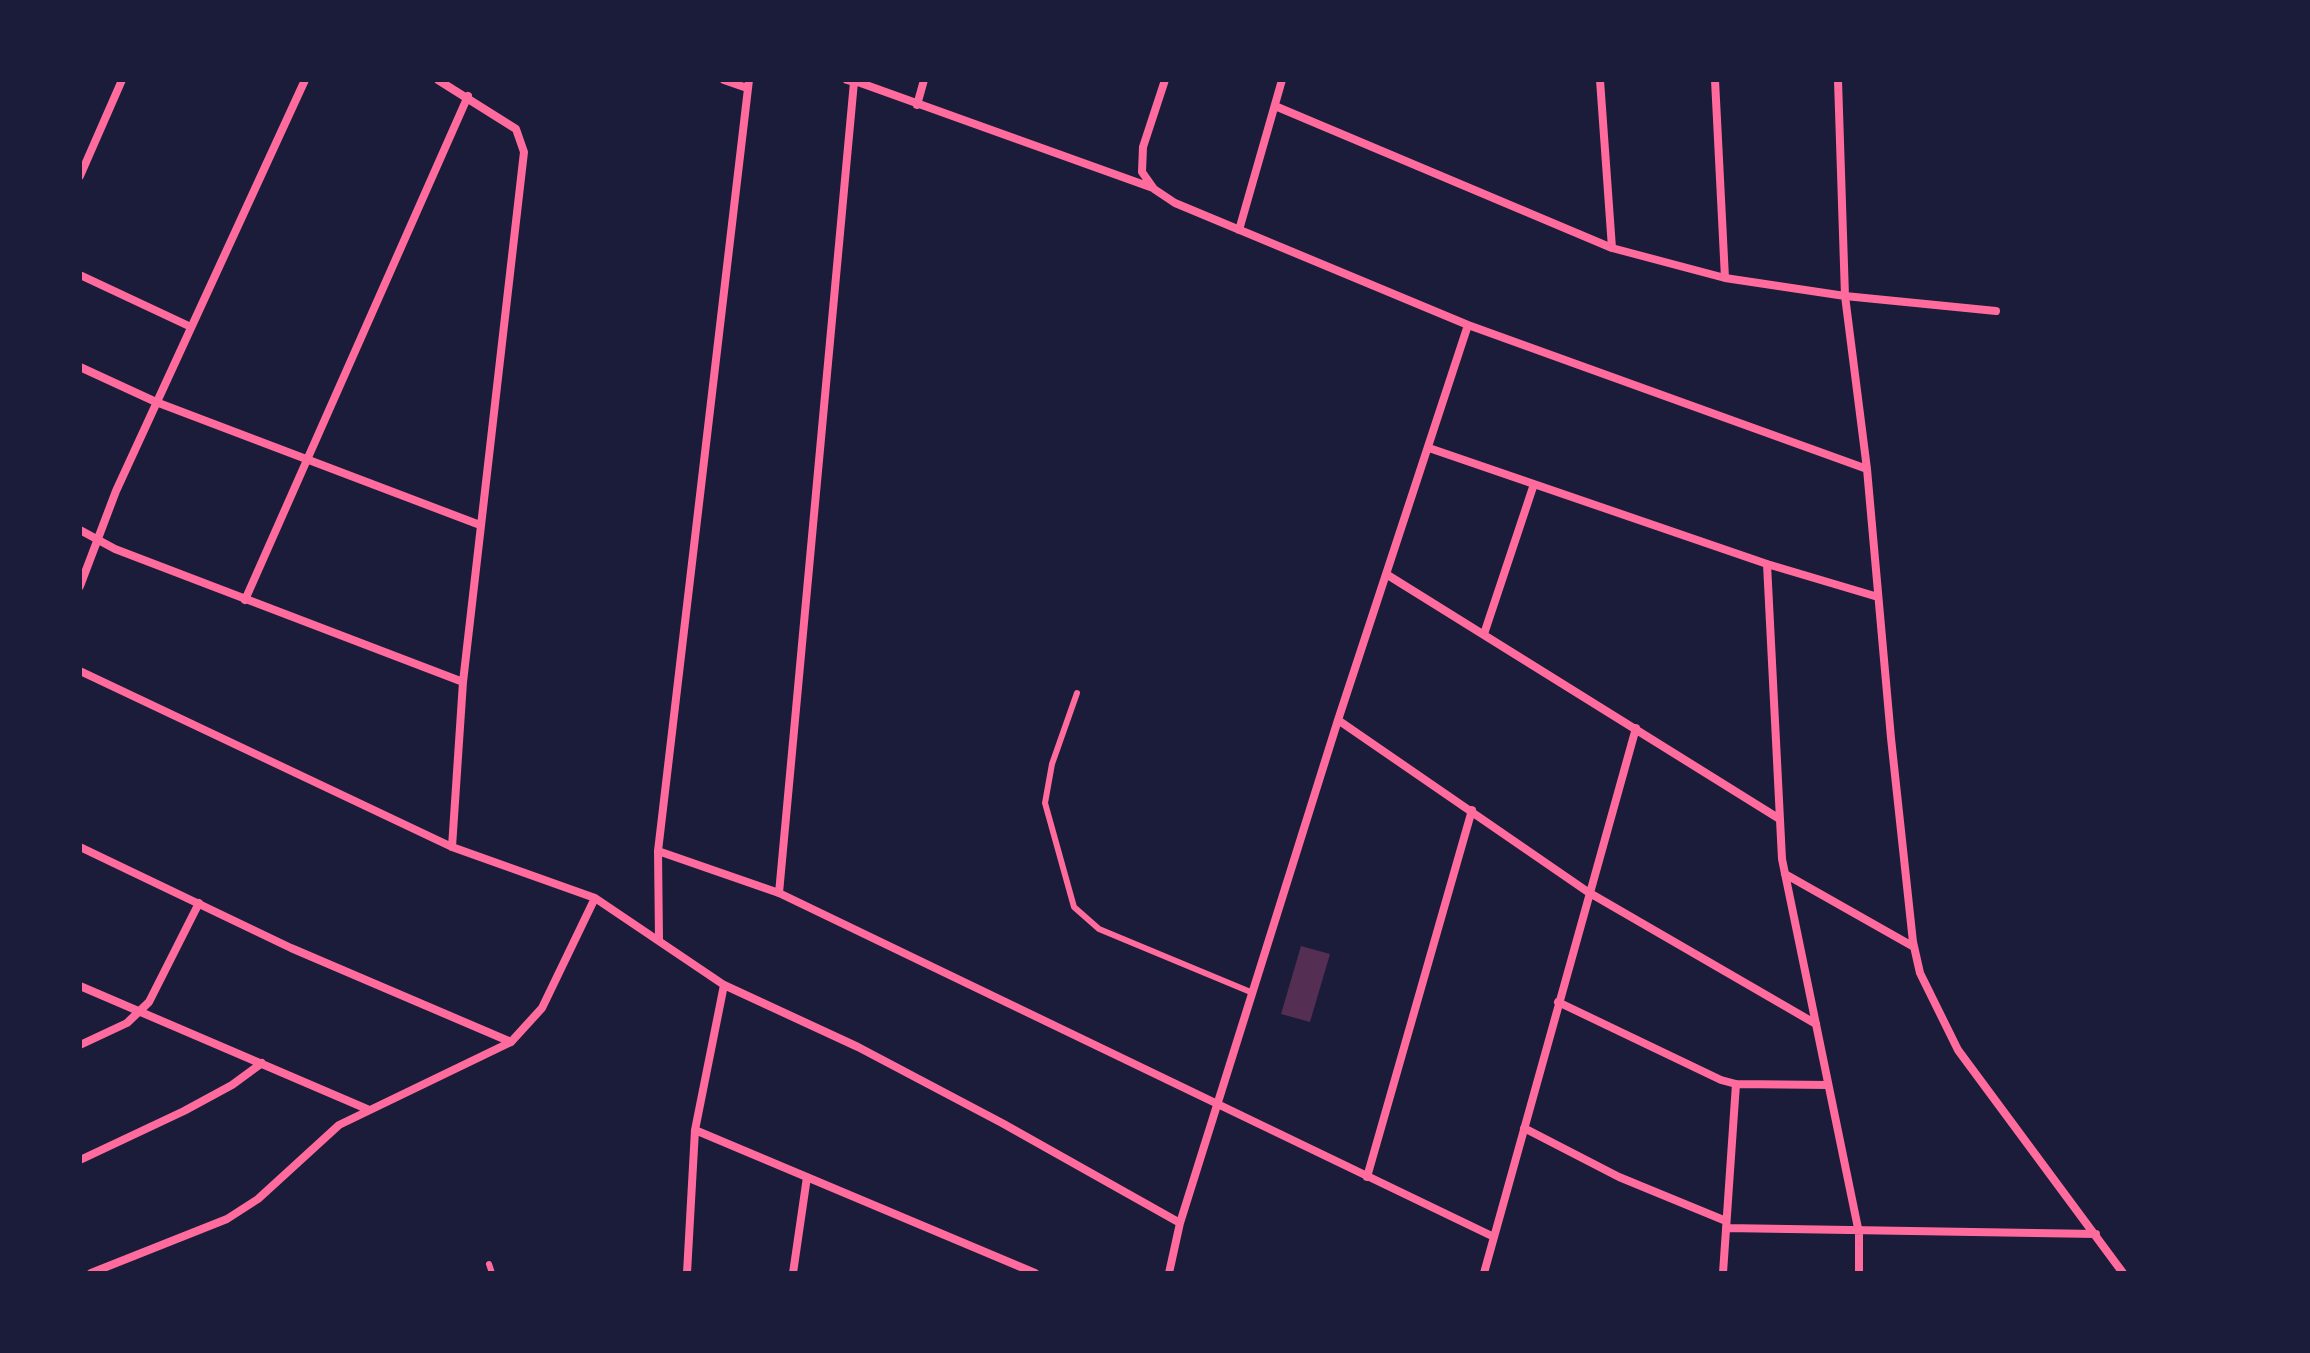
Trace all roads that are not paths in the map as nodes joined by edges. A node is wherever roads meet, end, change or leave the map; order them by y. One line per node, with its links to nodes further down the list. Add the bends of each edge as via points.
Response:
1 (122, 80): 16 (street)
2 (305, 80): 25 (street)
3 (438, 80): 13 (street)
4 (724, 80): 12 (street)
5 (924, 80): 14 (street)
6 (1165, 80): 17 (street, via 1143,147 1142,172)
7 (1282, 80): 15 (street)
8 (1600, 80): 19 (street)
9 (1715, 80): 21 (street)
10 (1838, 80): 22 (street)
11 (852, 81): 14 (street); 53 (street)
12 (748, 84): 50 (street)
13 (468, 96): 29 (street); 32 (street, via 516,129 524,152)
14 (917, 105): 17 (street)
15 (1275, 106): 18 (street); 19 (street)
16 (80, 176)
17 (1154, 189): 18 (street)
18 (1239, 230): 24 (street)
19 (1612, 248): 21 (street)
20 (80, 275): 25 (street)
21 (1725, 278): 22 (street)
22 (1845, 296): 23 (street); 30 (street)
23 (1996, 311)
24 (1468, 325): 28 (street); 30 (street)
25 (191, 327): 27 (street)
26 (80, 367): 27 (street)
27 (156, 402): 29 (street); 34 (street)
28 (1429, 448): 31 (street); 36 (street)
29 (304, 461): 32 (street); 39 (street)
30 (1867, 469): 38 (street)
31 (1534, 484): 35 (street); 40 (street)
32 (480, 525): 42 (street)
33 (80, 530): 34 (street)
34 (98, 537): 37 (street); 39 (street, via 115,549)
35 (1767, 564): 38 (street); 47 (street)
36 (1386, 574): 40 (street); 44 (street)
37 (80, 586)
38 (1878, 597): 57 (street)
39 (245, 600): 42 (street)
40 (1484, 634): 45 (street)
41 (80, 671): 49 (street)
42 (463, 682): 49 (street)
43 (1077, 693): 60 (lane, via 1052,764 1045,803 1074,907 1099,929)
44 (1338, 720): 46 (street); 60 (street)
45 (1636, 728): 47 (street); 52 (street)
46 (1472, 810): 52 (street); 75 (street)
47 (1778, 818): 51 (street)
48 (80, 847): 55 (street)
49 (452, 847): 54 (street)
50 (658, 851): 53 (street); 56 (street)
51 (1785, 874): 57 (street); 63 (street)
52 (1588, 892): 61 (street); 63 (street)
53 (779, 893): 69 (street)
54 (595, 898): 56 (street); 64 (street, via 542,1008)
55 (199, 903): 62 (street, via 156,991); 64 (street)
56 (659, 940): 58 (street)
57 (1914, 947): 79 (street, via 1933,1004 1958,1050)
58 (724, 985): 72 (street); 76 (street, via 858,1047)
59 (80, 986): 62 (street)
60 (1253, 993): 69 (street)
61 (1558, 1002): 67 (street); 71 (street)
62 (139, 1013): 65 (street); 66 (street)
63 (1816, 1024): 68 (street)
64 (511, 1042): 70 (street)
65 (80, 1045)
66 (262, 1063): 70 (street); 73 (street, via 184,1111)
67 (1736, 1084): 68 (street); 77 (street)
68 (1828, 1085): 78 (street)
69 (1218, 1104): 75 (street); 76 (street)
70 (367, 1109): 82 (street, via 331,1131 258,1199 227,1219)
71 (1524, 1128): 77 (street); 80 (street)
72 (695, 1130): 74 (street); 84 (street)
73 (80, 1160)
74 (807, 1177): 85 (street); 86 (street)
75 (1367, 1177): 80 (street)
76 (1180, 1223): 87 (street)
77 (1726, 1225): 78 (street); 89 (street)
78 (1859, 1233): 79 (street); 90 (street)
79 (2096, 1234): 91 (street)
80 (1494, 1237): 88 (street)
81 (489, 1264): 83 (lane)
82 (91, 1273)
83 (492, 1273)
84 (687, 1273)
85 (793, 1273)
86 (1035, 1273)
87 (1169, 1273)
88 (1484, 1273)
89 (1723, 1273)
90 (1859, 1273)
91 (2123, 1273)

